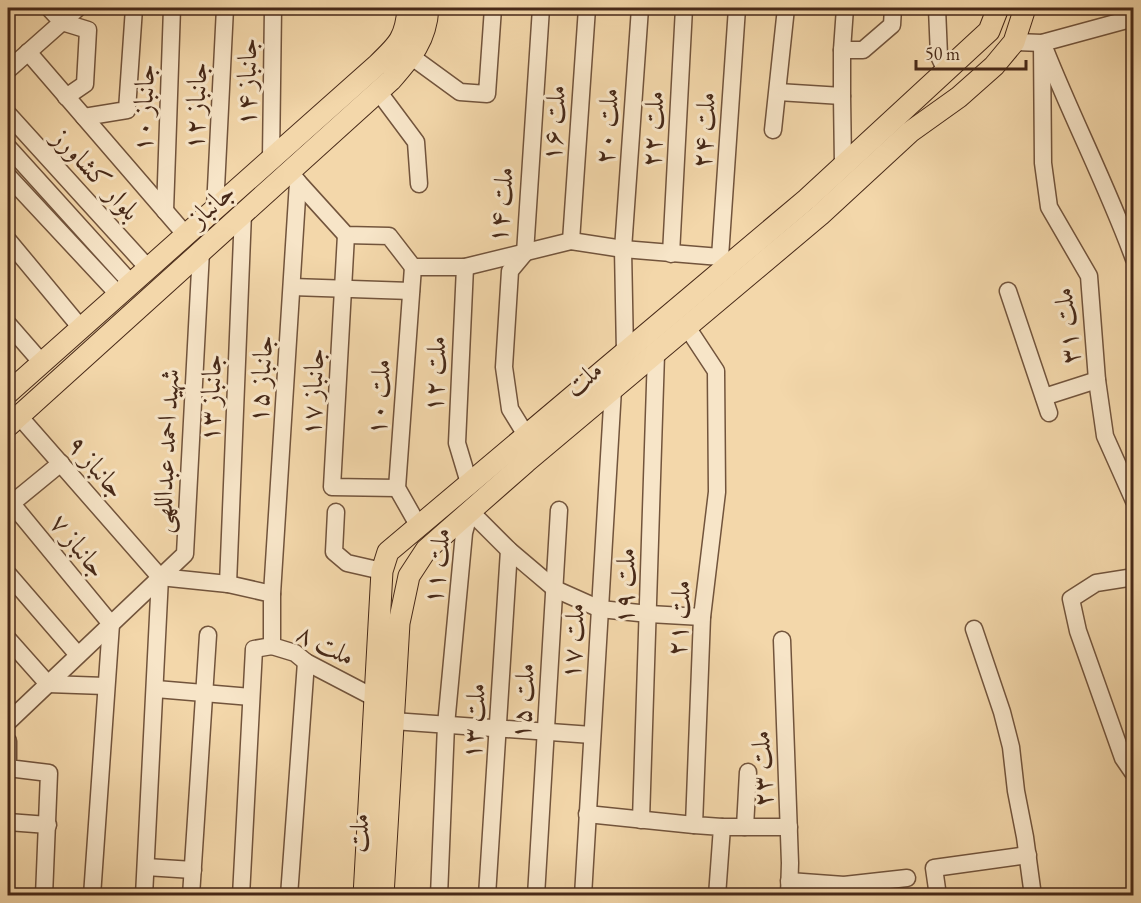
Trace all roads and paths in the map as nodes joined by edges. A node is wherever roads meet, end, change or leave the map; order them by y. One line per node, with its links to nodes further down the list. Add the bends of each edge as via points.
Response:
1 (49, 8): 22 (street)
2 (78, 8): 22 (street)
3 (134, 8): 36 (street, via 128,110)
4 (172, 8): 46 (street, جانباز ۱۰)
5 (225, 8): 45 (street, جانباز ۱۲)
6 (273, 8): 40 (street, جانباز ۱۴)
7 (408, 8): 30 (main road, جانباز, via 405,32)
8 (428, 8): 27 (main road, جانباز, via 427,24)
9 (493, 8): 27 (street, via 487,94 460,92)
10 (540, 8): 54 (street, ملت ۱۴)
11 (587, 8): 51 (street, ملت ۱۶)
12 (640, 8): 52 (street, ملت ۲۰)
13 (684, 8): 55 (street, ملت ۲۲)
14 (737, 8): 60 (street, ملت ۲۴)
15 (786, 8): 31 (street)
16 (845, 8): 25 (street)
17 (893, 8): 25 (street, via 892,25 863,50)
18 (937, 8): 29 (street, via 939,56)
19 (998, 8): 29 (main road, ملت, via 989,31)
20 (1025, 8): 23 (main road, ملت)
21 (1134, 18): 24 (street)
22 (62, 22): 26 (street); 33 (street, via 88,30 85,84)
23 (1014, 42): 24 (street); 38 (main road, ملت, via 959,98)
24 (1042, 43): 56 (street, via 1116,209); 74 (street, ملت ۳۱, via 1043,163 1049,207 1089,276)
25 (842, 50): 32 (street)
26 (28, 52): 28 (street); 33 (street)
27 (412, 57): 30 (main road, جانباز)
28 (8, 70)
29 (946, 71): 35 (main road, ملت)
30 (382, 79): 40 (main road, جانباز); 43 (main road, جانباز); 44 (street, via 416,142)
31 (778, 92): 32 (street); 37 (street)
32 (842, 96): 41 (street)
33 (66, 97): 36 (street)
34 (8, 114): 59 (street, بلوار کشاورز)
35 (896, 115): 38 (main road); 41 (main road, ملت)
36 (84, 117): 46 (street)
37 (773, 130)
38 (910, 132): 60 (main road, ملت, via 820,215)
39 (8, 147): 63 (street, بلوار کشاورز)
40 (271, 158): 45 (main road, جانباز)
41 (843, 165): 60 (main road, ملت)
42 (8, 176): 63 (street)
43 (294, 176): 47 (main road, جانباز); 49 (street); 62 (street, جانباز ۱۵)
44 (419, 184)
45 (215, 208): 48 (main road, جانباز)
46 (165, 210): 48 (street)
47 (243, 213): 53 (main road, جانباز); 93 (street, جانباز ۱۳)
48 (185, 234): 59 (main road, جانباز)
49 (346, 235): 57 (street, via 389,236); 64 (street, جانباز ۱۷)
50 (8, 240): 70 (street)
51 (571, 241): 52 (street); 54 (street)
52 (623, 249): 55 (street); 71 (street, ملت ۲۰)
53 (201, 251): 61 (main road, جانباز); 91 (street, شهید احمد عبداللهی, via 185,554)
54 (525, 254): 58 (street); 78 (street, ملت ۱۴, via 510,271 504,367 510,409)
55 (672, 254): 60 (street)
56 (1134, 259)
57 (413, 267): 58 (street); 65 (street, ملت ۱۰)
58 (465, 267): 81 (street, ملت ۱۲, via 457,443)
59 (148, 268): 61 (main road); 63 (main road, جانباز)
60 (729, 270): 69 (main road, ملت); 71 (main road, ملت)
61 (165, 284): 67 (main road, جانباز)
62 (292, 287): 64 (street); 95 (street, جانباز ۱۵)
63 (125, 288): 67 (main road); 70 (main road, جانباز)
64 (344, 288): 65 (street); 80 (street, جانباز ۱۷, via 332,487)
65 (411, 291): 80 (street, ملت ۱۰)
66 (1008, 291): 74 (street, via 1046,405)
67 (148, 299): 77 (main road, جانباز)
68 (8, 324): 73 (street)
69 (687, 327): 72 (main road, ملت); 98 (street, ملت ۲۱, via 716,371 717,492)
70 (81, 328): 73 (main road, جانباز)
71 (625, 353): 78 (main road, ملت)
72 (656, 354): 75 (main road, ملت); 97 (street, ملت ۱۹)
73 (42, 363): 76 (main road, جانباز)
74 (1097, 380): 83 (street, ملت ۳۱, via 1105,436)
75 (613, 389): 84 (main road, ملت); 96 (street, ملت ۱۷)
76 (8, 393)
77 (13, 421): 79 (street, جانباز ۹)
78 (526, 435): 81 (main road, ملت)
79 (61, 463): 82 (street); 91 (street, جانباز ۹)
80 (397, 488): 87 (street)
81 (463, 488): 84 (main road); 87 (main road, ملت)
82 (9, 501): 99 (street, جانباز ۷)
83 (1134, 501)
84 (470, 510): 88 (street, ملت ۱۱); 113 (main road, ملت, via 426,550 409,576 399,623); 115 (street, ملت ۱۱, via 464,532)
85 (559, 510): 94 (street, ملت ۱۵)
86 (336, 512): 89 (street, via 334,552 347,563)
87 (418, 525): 89 (main road, ملت, via 388,552)
88 (509, 550): 94 (street, ملت ۱۱); 116 (street, ملت ۱۳)
89 (382, 571): 112 (main road, ملت)
90 (8, 574): 105 (street)
91 (160, 577): 93 (street); 99 (street, شهید احمد عبداللهی); 109 (street)
92 (1134, 577): 122 (street, via 1096,583 1071,599 1078,631 1123,758)
93 (228, 584): 95 (street)
94 (555, 589): 96 (street, ملت ۱۱); 117 (street, ملت ۱۵)
95 (272, 594): 104 (street, ملت ۸)
96 (600, 609): 97 (street, ملت ۱۱); 118 (street, ملت ۱۷)
97 (649, 614): 98 (street, ملت ۱۱); 125 (street, ملت ۱۹)
98 (702, 617): 128 (street, ملت ۲۱)
99 (111, 624): 105 (street, شهید احمد عبداللهی); 108 (street)
100 (974, 629): 132 (street, via 1011,747)
101 (208, 635): 110 (street)
102 (8, 639): 107 (street)
103 (782, 640): 131 (street, ملت ۲۳)
104 (272, 646): 106 (street, ملت ۸, via 295,653); 111 (street, via 254,649)
105 (78, 655): 107 (street, شهید احمد عبداللهی)
106 (306, 662): 112 (street, ملت ۸); 143 (street)
107 (48, 684): 108 (street); 114 (street, شهید احمد عبداللهی)
108 (105, 686): 139 (street)
109 (156, 689): 110 (street); 133 (street)
110 (205, 693): 111 (street); 134 (street)
111 (251, 697): 142 (street)
112 (375, 698): 144 (main road, ملت)
113 (393, 721): 115 (street); 145 (main road, ملت)
114 (8, 722)
115 (446, 725): 116 (street); 146 (street, ملت ۱۱)
116 (498, 728): 117 (street); 147 (street, ملت ۱۳)
117 (545, 732): 118 (street); 148 (street, ملت ۱۵)
118 (592, 735): 124 (street, ملت ۱۷)
119 (8, 741): 120 (street)
120 (8, 768): 123 (street); 127 (street, via 49,773)
121 (748, 772): 130 (street)
122 (1134, 774)
123 (8, 780)
124 (587, 814): 125 (street); 149 (street, ملت ۱۷)
125 (641, 820): 128 (street)
126 (8, 822): 127 (street)
127 (48, 825): 138 (street)
128 (694, 825): 129 (street)
129 (722, 827): 130 (street); 150 (street)
130 (746, 827): 131 (street)
131 (789, 827): 136 (street, ملت ۲۳)
132 (1028, 855): 137 (street); 151 (street, via 934,868)
133 (146, 867): 134 (street); 140 (street)
134 (193, 870): 141 (street)
135 (908, 878): 136 (street)
136 (789, 888)
137 (1030, 895)
138 (44, 896)
139 (92, 896)
140 (144, 896)
141 (191, 896)
142 (242, 896)
143 (289, 896)
144 (364, 896)
145 (383, 896)
146 (439, 896)
147 (487, 896)
148 (536, 896)
149 (583, 896)
150 (717, 896)
151 (938, 896)

